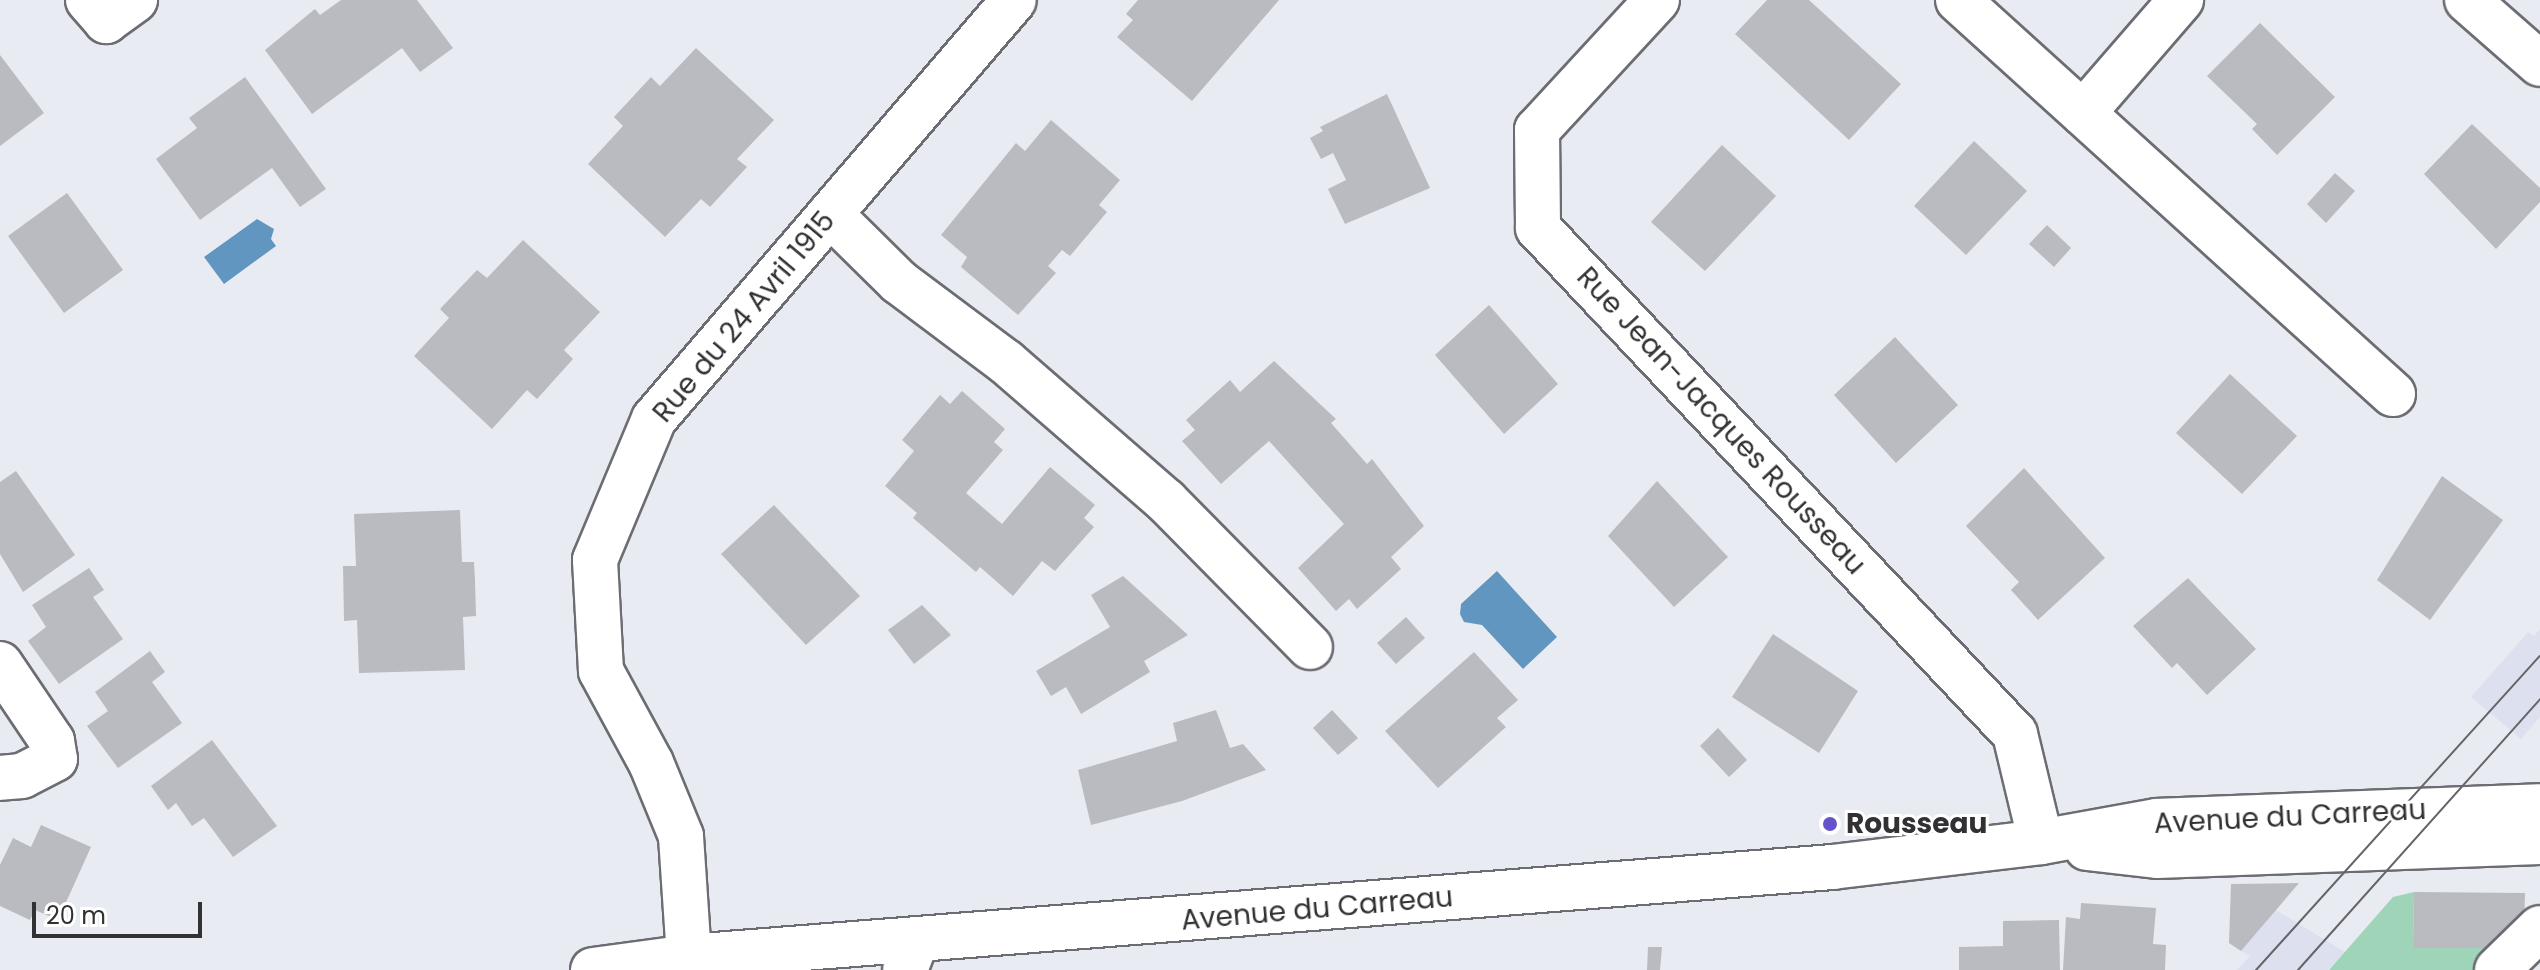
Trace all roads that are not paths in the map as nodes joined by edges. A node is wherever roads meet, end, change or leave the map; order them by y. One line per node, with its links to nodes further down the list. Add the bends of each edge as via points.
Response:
1 (88, 0): 2 (street, via 106,21)
2 (135, 0)
3 (1014, 0): 10 (street, Rue du 24 Avril 1915)
4 (1657, 0): 16 (street, Rue Jean-Jacques Rousseau, via 1537,130 1538,228 2015,734)
5 (1958, 0): 9 (street)
6 (2181, 0): 9 (street)
7 (2467, 0): 8 (street)
8 (2540, 64)
9 (2083, 113): 11 (street)
10 (830, 214): 12 (street, via 899,282 1006,362 1166,501); 20 (street, Rue du 24 Avril 1915, via 654,419 595,560 601,671 651,763 681,836)
11 (2393, 394)
12 (1310, 647)
13 (0, 664): 14 (street, via 52,741 55,759 22,776)
14 (0, 778)
15 (2540, 806): 16 (street, Avenue du Carreau, via 2157,821)
16 (2041, 842): 17 (street, Avenue du Carreau, via 2157,856); 19 (street, Avenue du Carreau)
17 (2540, 842)
18 (2540, 928): 22 (street)
19 (910, 956): 20 (street, Avenue du Carreau)
20 (689, 957): 21 (street, Avenue du Carreau)
21 (593, 970)
22 (2497, 970)

